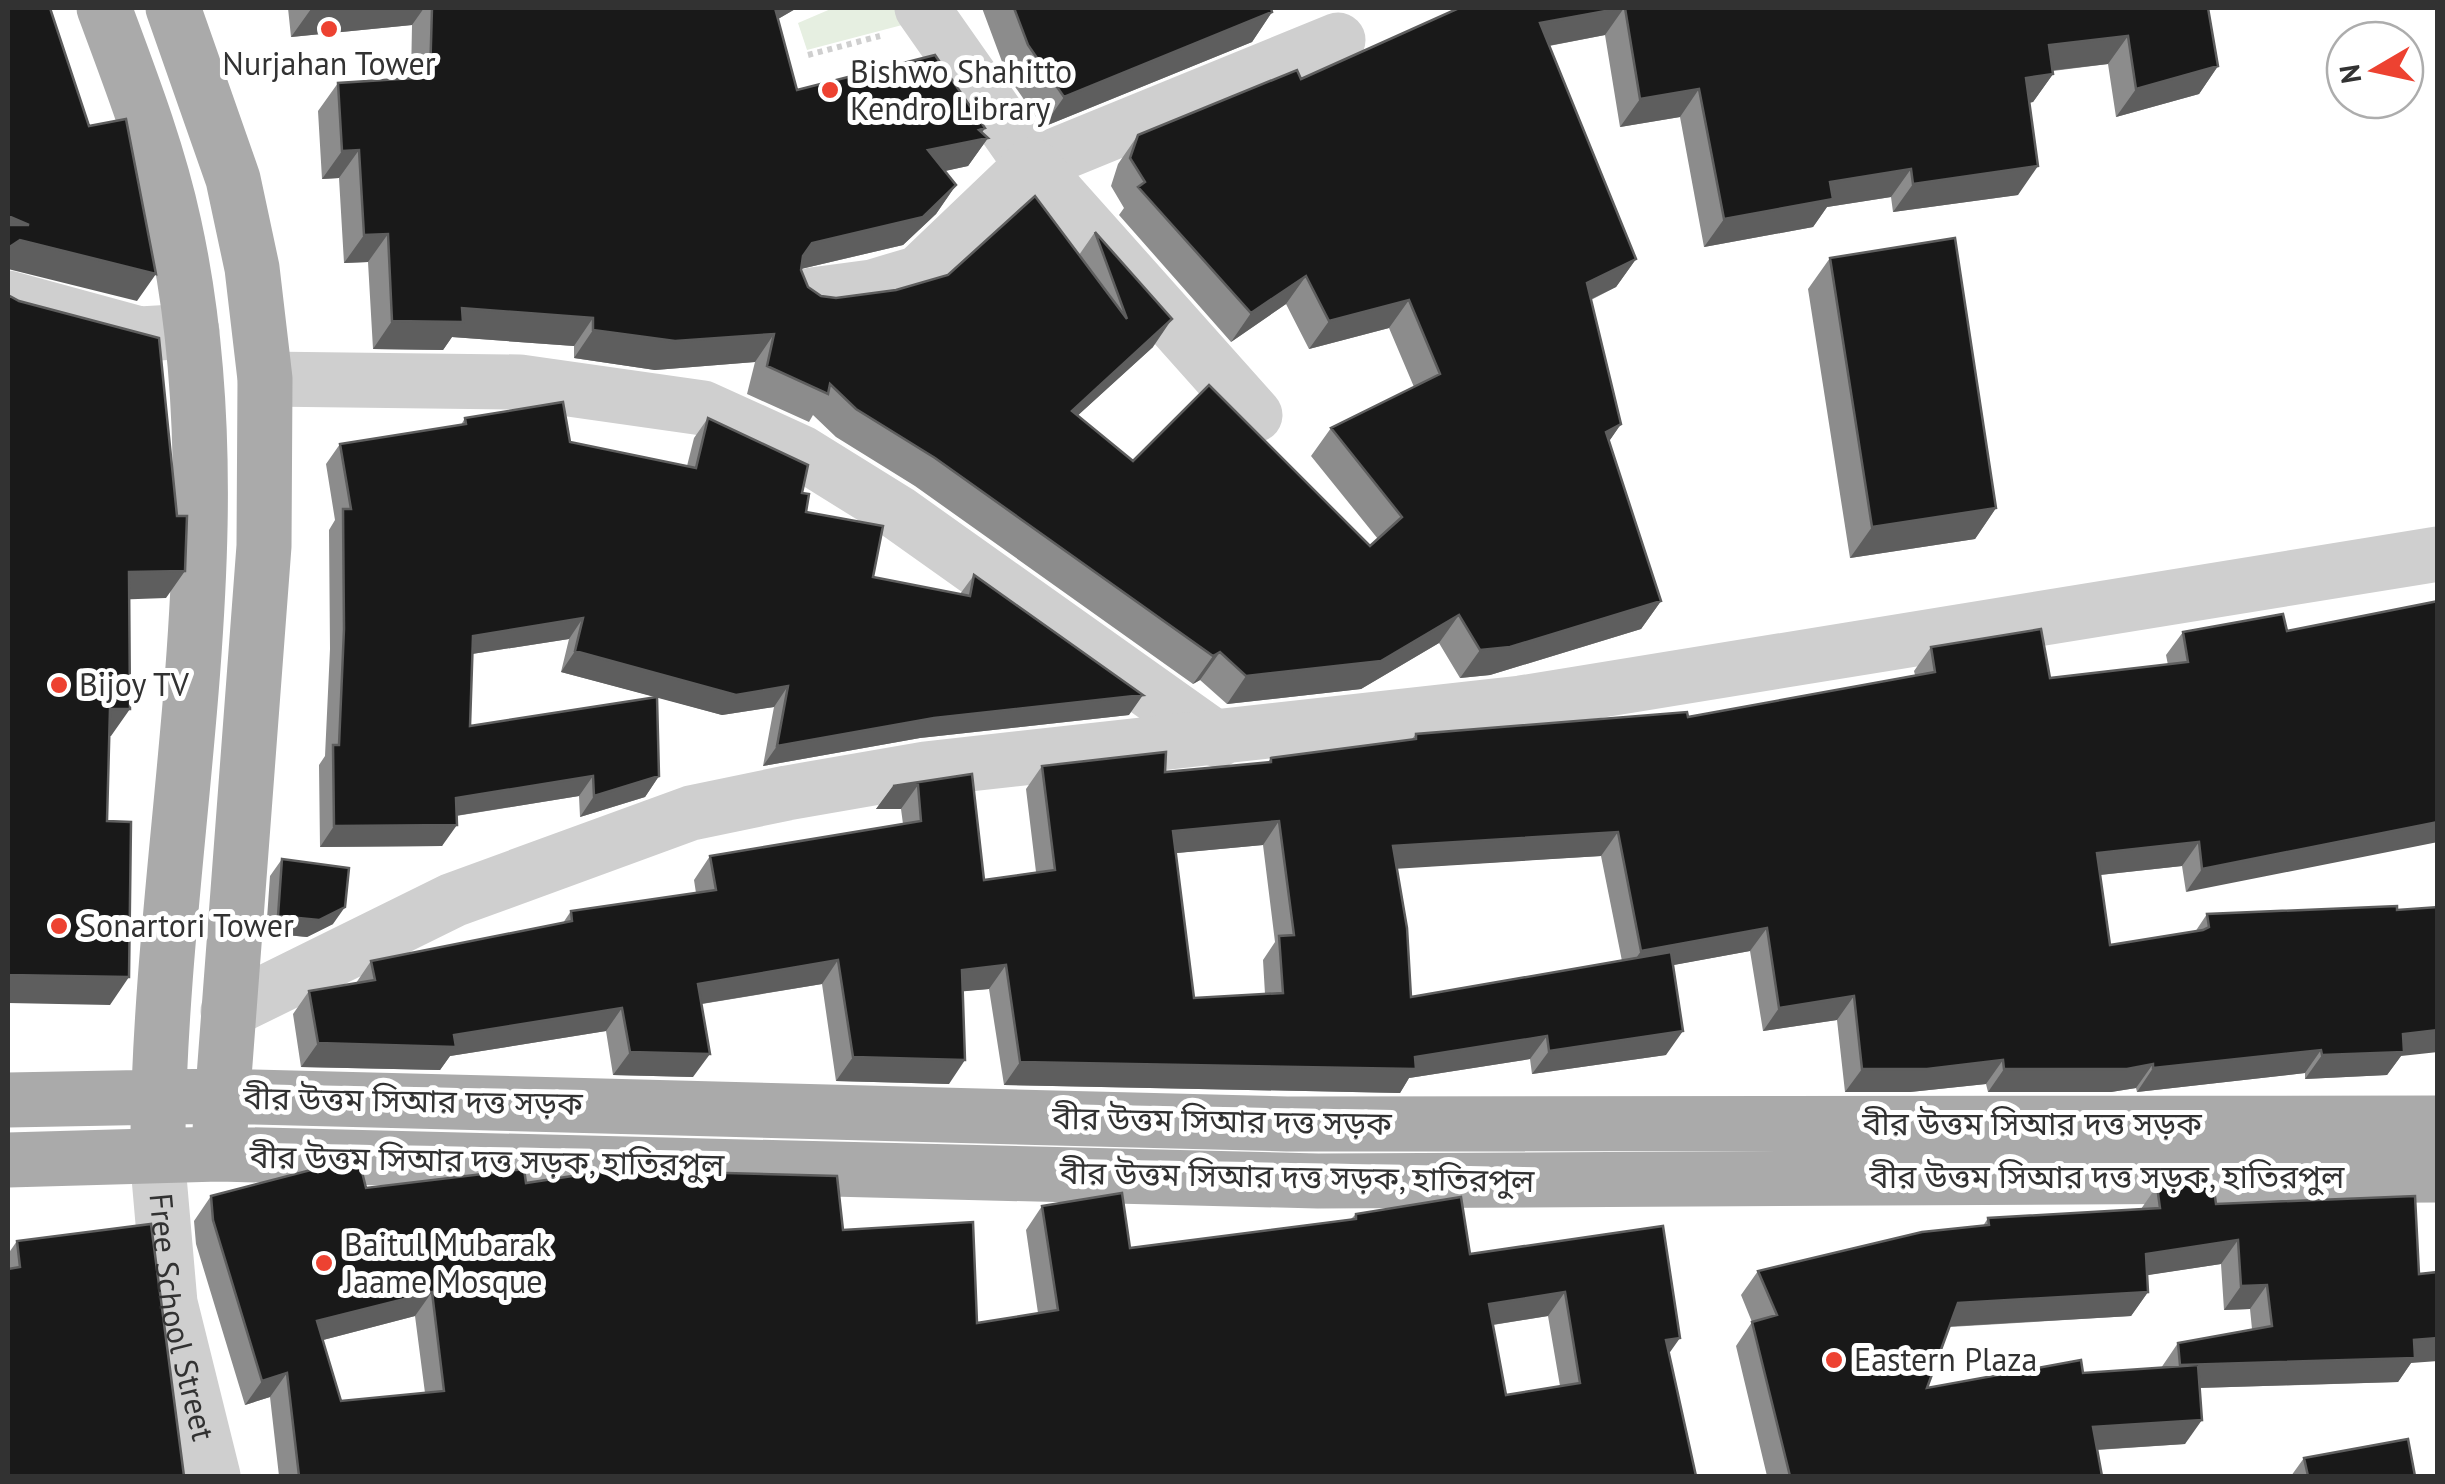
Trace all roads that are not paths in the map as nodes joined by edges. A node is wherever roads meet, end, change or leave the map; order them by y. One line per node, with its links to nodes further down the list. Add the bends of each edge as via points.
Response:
1 (104, 8): 8 (main road, via 174,224)
2 (173, 8): 9 (main road, via 233,179)
3 (928, 15): 5 (street)
4 (1338, 40): 5 (street)
5 (1032, 165): 6 (street, via 918,274); 10 (street)
6 (812, 296)
7 (8, 298): 8 (street, via 140,334)
8 (192, 332): 14 (main road, via 200,466 197,623)
9 (265, 379): 12 (street, via 520,382 703,408 802,453 898,512); 13 (main road, via 264,546)
10 (1255, 415)
11 (2438, 554): 12 (street, via 1521,702)
12 (1218, 740): 13 (street, via 925,769 691,813 454,900)
13 (228, 1011): 15 (main road)
14 (158, 1095): 15 (main road, বীর উত্তম সিআর দত্ত সড়ক); 16 (main road, বীর উত্তম সিআর দত্ত সড়ক); 17 (main road)
15 (220, 1096): 18 (main road); 20 (main road, বীর উত্তম সিআর দত্ত সড়ক)
16 (8, 1100)
17 (157, 1154): 18 (main road, বীর উত্তম সিআর দত্ত সড়ক, হাতিরপুল); 19 (main road); 21 (street, Free School Street, via 170,1303)
18 (219, 1154): 20 (main road, বীর উত্তম সিআর দত্ত সড়ক, হাতিরপুল, via 1318,1181)
19 (8, 1160)
20 (2435, 1163)
21 (213, 1476)

